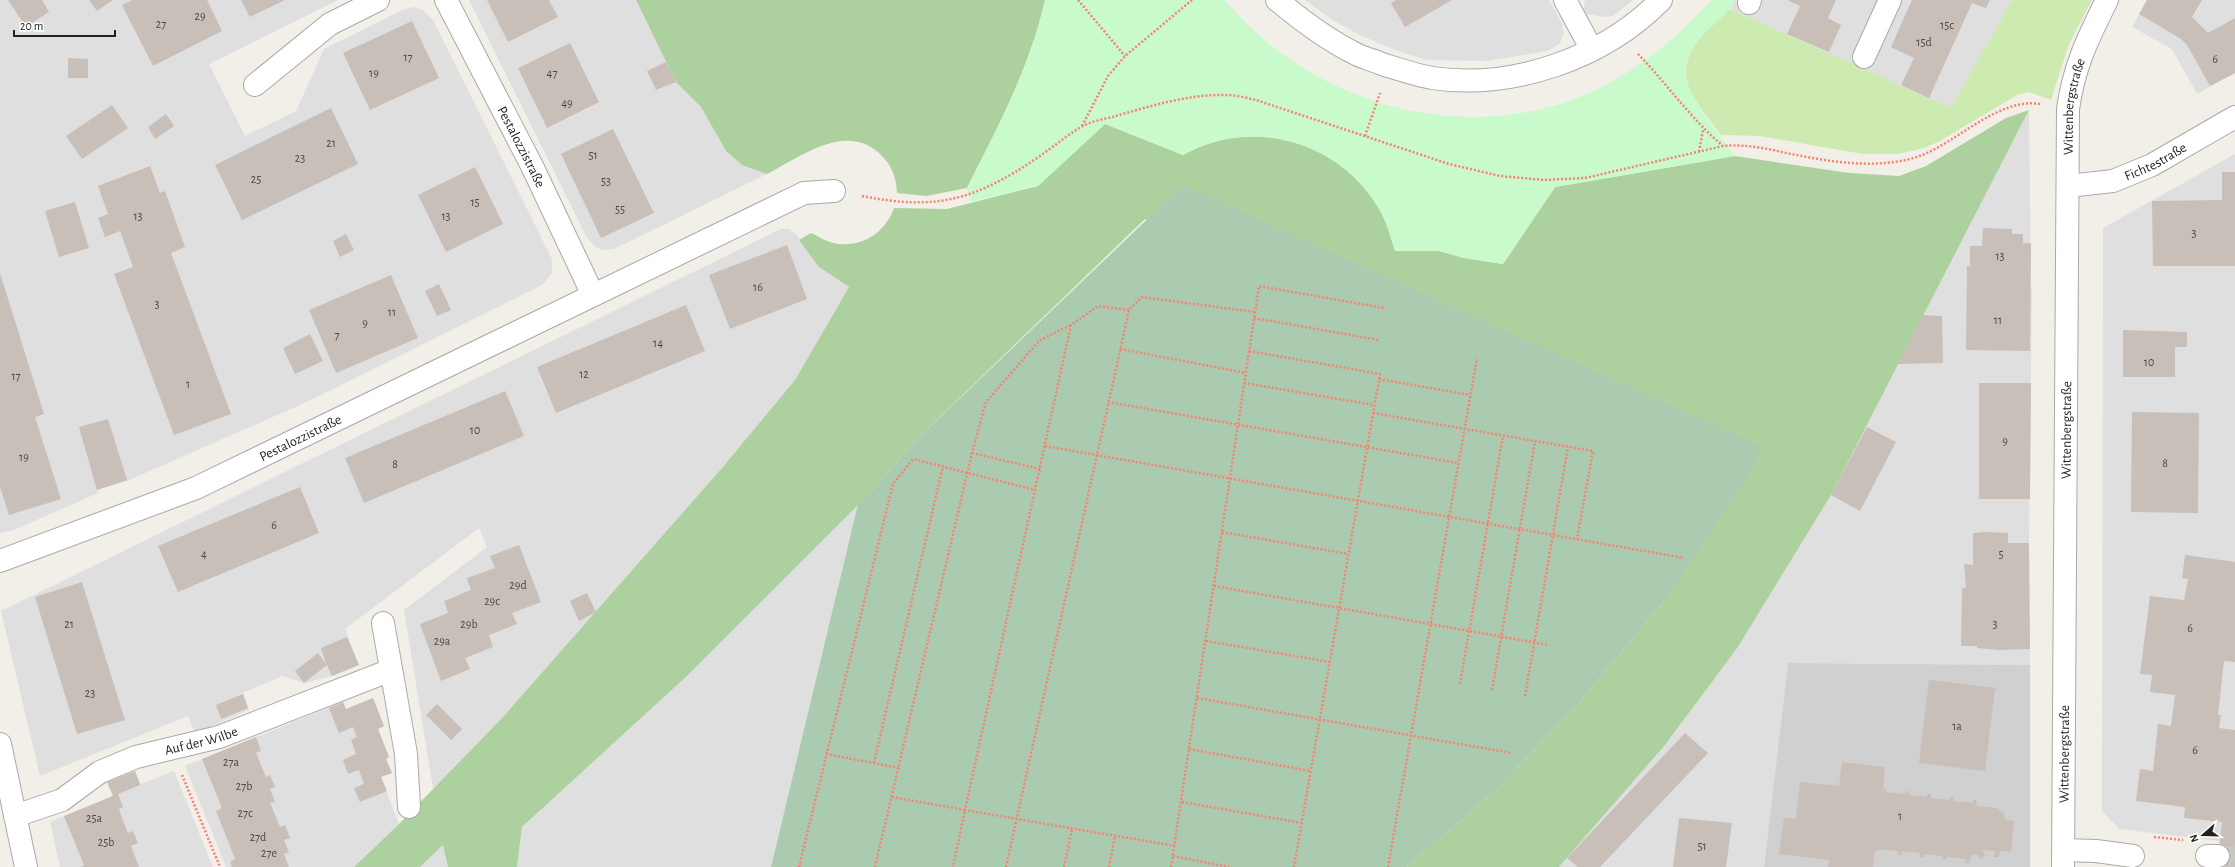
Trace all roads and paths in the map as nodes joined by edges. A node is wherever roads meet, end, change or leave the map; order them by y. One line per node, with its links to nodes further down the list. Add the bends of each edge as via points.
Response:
1 (378, 0): 15 (street, via 330,24)
2 (446, 0): 25 (street, Pestalozzistraße, via 533,168)
3 (1078, 0): 12 (path)
4 (1192, 0): 12 (path)
5 (1277, 0): 14 (street, via 1337,44 1355,54)
6 (1565, 0): 11 (street)
7 (1661, 0): 10 (street)
8 (1890, 0): 13 (street)
9 (2107, 0): 16 (street, Wittenbergstraße, via 2084,44 2072,80)
10 (1624, 33): 11 (street); 19 (path, via 1639,55)
11 (1592, 50): 14 (street, via 1551,66 1513,76 1432,78)
12 (1125, 56): 18 (path, via 1108,76)
13 (1864, 57)
14 (1390, 66): 20 (path)
15 (255, 85)
16 (2068, 109): 21 (path, via 2028,103 2003,110 1912,159 1880,165 1827,161 1742,144); 23 (street, Wittenbergstraße)
17 (2235, 117): 23 (street, Fichtestraße, via 2152,165 2113,181)
18 (1082, 126): 20 (path, via 1144,108 1199,96 1227,95 1256,100); 24 (path, via 1020,170 969,196 909,204)
19 (1703, 129): 21 (path); 22 (path)
20 (1365, 136): 22 (path, via 1448,164 1500,176 1544,180 1585,178)
21 (1723, 146): 22 (path)
22 (1699, 152)
23 (2068, 186): 105 (street, Wittenbergstraße)
24 (834, 191): 25 (street, Pestalozzistraße, via 804,193)
25 (593, 295): 66 (street, Pestalozzistraße, via 196,488)
26 (1384, 308): 28 (path, via 1259,286)
27 (1129, 310): 28 (path, via 1142,297); 30 (path, via 1098,306); 32 (path)
28 (1255, 312): 29 (path)
29 (1254, 318): 31 (path); 33 (path)
30 (1071, 325): 46 (path); 49 (path, via 1040,340 986,402)
31 (1379, 340)
32 (1120, 349): 35 (path); 39 (path)
33 (1249, 351): 35 (path); 36 (path, via 1380,374)
34 (1477, 358): 38 (path)
35 (1246, 373): 37 (path)
36 (1379, 379): 38 (path); 40 (path)
37 (1244, 382): 40 (path); 42 (path)
38 (1470, 395): 43 (path)
39 (1108, 402): 42 (path); 50 (path)
40 (1374, 405): 41 (path)
41 (1373, 413): 43 (path); 47 (path)
42 (1238, 424): 47 (path); 55 (path)
43 (1464, 429): 44 (path); 51 (path)
44 (1503, 436): 45 (path); 59 (path)
45 (1535, 441): 48 (path); 60 (path)
46 (1045, 446): 50 (path); 53 (path)
47 (1367, 447): 51 (path); 57 (path)
48 (1568, 447): 62 (path); 63 (path, via 1593,451)
49 (972, 453): 53 (path); 54 (path)
50 (1097, 455): 55 (path); 97 (path)
51 (1458, 463): 58 (path)
52 (943, 466): 54 (path); 88 (path, via 913,459 893,484); 89 (path)
53 (1040, 469): 56 (path)
54 (968, 473): 56 (path); 90 (path)
55 (1230, 478): 57 (path); 61 (path)
56 (1035, 490): 95 (path)
57 (1357, 501): 58 (path); 64 (path)
58 (1449, 517): 59 (path); 70 (path)
59 (1488, 523): 60 (path); 71 (path)
60 (1520, 529): 62 (path); 72 (path)
61 (1222, 532): 64 (path); 67 (path)
62 (1552, 535): 63 (path); 74 (path)
63 (1577, 539): 65 (path)
64 (1348, 554): 68 (path)
65 (1684, 558)
66 (0, 561)
67 (1214, 586): 68 (path); 73 (path)
68 (1339, 608): 70 (path); 76 (path)
69 (383, 623): 77 (street)
70 (1430, 624): 71 (path); 83 (path)
71 (1469, 631): 72 (path); 78 (path)
72 (1501, 636): 74 (path); 79 (path)
73 (1206, 641): 76 (path); 81 (path)
74 (1534, 642): 75 (path); 80 (path)
75 (1549, 645)
76 (1330, 662): 82 (path)
77 (391, 670): 85 (street, Auf der Wilbe, via 220,737); 94 (street, via 406,754)
78 (1460, 684)
79 (1492, 690)
80 (1525, 696)
81 (1197, 698): 82 (path); 86 (path)
82 (1320, 719): 83 (path); 91 (path)
83 (1411, 735): 87 (path); 117 (path)
84 (0, 744): 96 (street)
85 (172, 749): 96 (street, Auf der Wilbe, via 136,757 100,772 62,800); 107 (path)
86 (1189, 749): 91 (path); 93 (path)
87 (1511, 753)
88 (826, 754): 89 (path); 108 (path)
89 (874, 764): 90 (path)
90 (899, 768): 92 (path)
91 (1311, 771): 98 (path)
92 (892, 797): 95 (path); 109 (path)
93 (1182, 802): 98 (path); 101 (path)
94 (409, 806)
95 (965, 810): 97 (path); 110 (path)
96 (15, 816): 106 (street)
97 (1015, 820): 99 (path); 111 (path)
98 (1302, 823): 116 (path)
99 (1072, 829): 100 (path); 112 (path)
100 (1115, 836): 101 (path); 113 (path)
101 (1175, 846): 102 (path)
102 (1173, 856): 114 (path); 115 (path)
103 (2133, 856): 104 (path, via 2135,835 2209,842); 105 (street, via 2096,851)
104 (2212, 856)
105 (2064, 859)
106 (26, 867)
107 (220, 867)
108 (799, 867)
109 (875, 867)
110 (953, 867)
111 (1006, 867)
112 (1064, 867)
113 (1109, 867)
114 (1171, 867)
115 (1229, 867)
116 (1294, 867)
117 (1388, 867)

